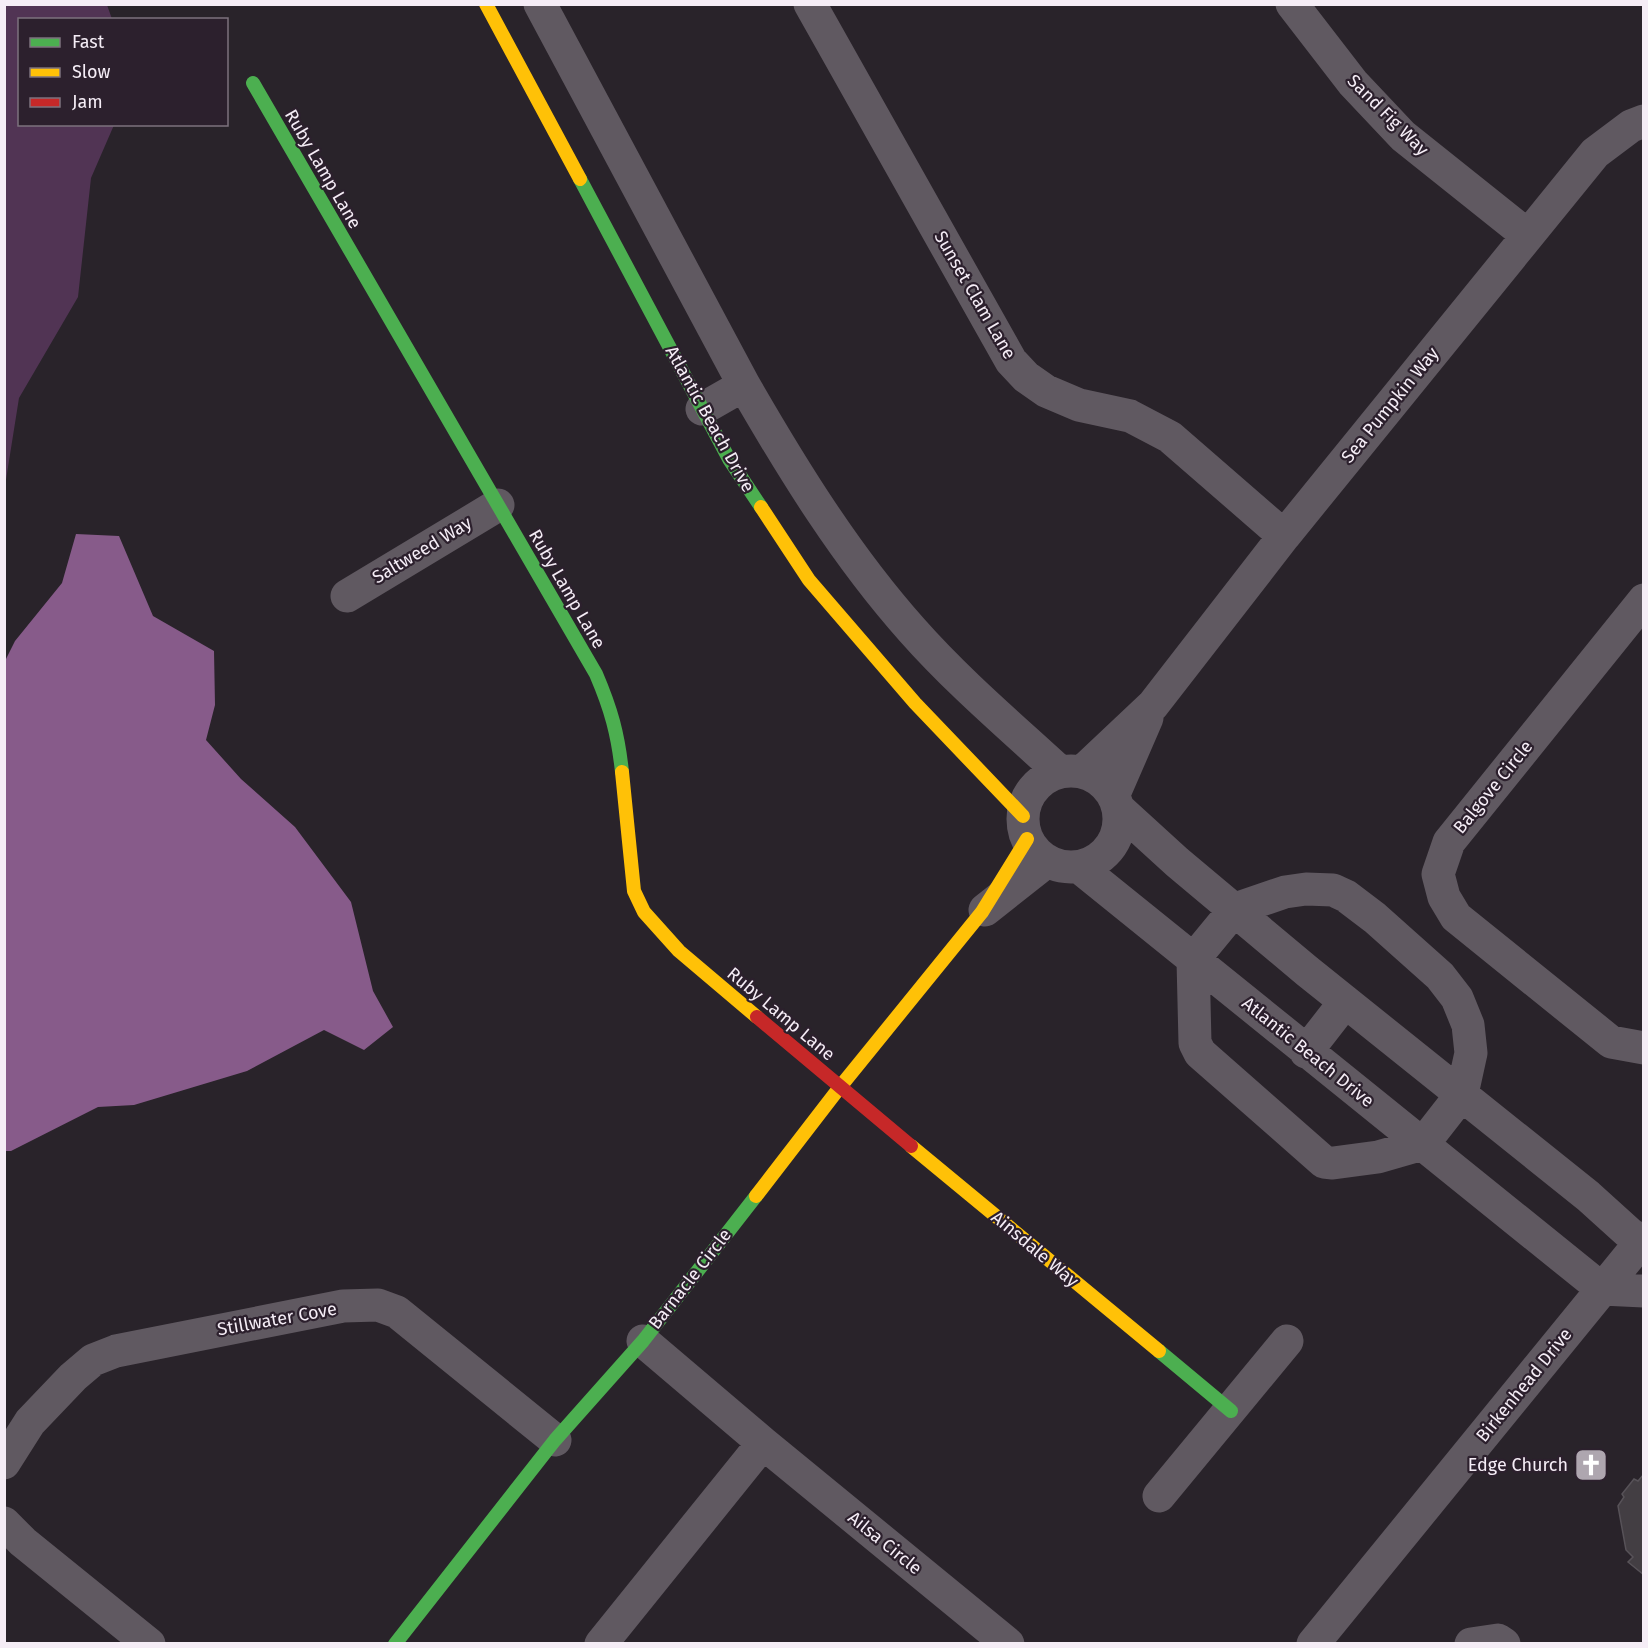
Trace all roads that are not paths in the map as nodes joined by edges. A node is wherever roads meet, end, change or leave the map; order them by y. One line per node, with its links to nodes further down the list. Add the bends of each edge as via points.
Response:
1 (486, 4): 9 (street, Atlantic Beach Drive)
2 (540, 4): 8 (street)
3 (810, 4): 11 (street, Sunset Clam Lane, via 1011,361 1046,391 1079,405 1130,416 1170,437)
4 (1292, 4): 7 (street, Sand Fig Way, via 1353,83 1403,136)
5 (253, 83): 10 (street, Ruby Lamp Lane)
6 (1644, 121): 7 (street, Sea Pumpkin Way, via 1595,153)
7 (1527, 235): 11 (street, Sea Pumpkin Way)
8 (744, 385): 9 (street); 15 (street, via 844,545 911,629 953,674)
9 (702, 409): 17 (street, Atlantic Beach Drive, via 729,459 808,580)
10 (498, 505): 12 (street, Saltweed Way); 25 (street, Ruby Lamp Lane, via 596,674 609,706 619,746 634,891 644,912 680,951)
11 (1284, 536): 14 (street, Sea Pumpkin Way)
12 (347, 596)
13 (1644, 600): 23 (street, Balgove Circle, via 1449,842 1438,874 1444,897 1456,917 1611,1042)
14 (1153, 705): 15 (street, Sea Pumpkin Way); 16 (street, Sea Pumpkin Way)
15 (1071, 772): 16 (street, via 1101,779); 17 (street, via 1046,778 1026,801)
16 (1117, 802): 18 (street, via 1118,836 1102,856); 19 (street, via 1177,862)
17 (1032, 838): 18 (street, via 1061,866); 20 (street, Barnacle Circle)
18 (1079, 867): 21 (street, Atlantic Beach Drive)
19 (1235, 909): 21 (street); 22 (street); 26 (street, via 1286,892 1334,890 1376,918 1440,975 1457,998 1468,1025 1471,1053)
20 (982, 912): 25 (street, Barnacle Circle)
21 (1193, 960): 24 (street, Atlantic Beach Drive); 27 (street, via 1194,1034 1200,1053 1317,1157 1333,1163 1378,1157)
22 (1346, 1002): 24 (street); 26 (street)
23 (1644, 1048)
24 (1306, 1052): 27 (street, Atlantic Beach Drive)
25 (840, 1087): 31 (street, Barnacle Circle); 33 (street, Ainsdale Way)
26 (1461, 1094): 27 (street); 28 (street, via 1588,1196)
27 (1423, 1144): 29 (street, Atlantic Beach Drive)
28 (1642, 1246): 29 (street, Birkenhead Drive)
29 (1602, 1289): 30 (street); 43 (street, Birkenhead Drive)
30 (1644, 1291)
31 (642, 1341): 34 (street, Barnacle Circle); 35 (street, Ailsa Circle)
32 (1287, 1341): 33 (street)
33 (1231, 1410): 37 (street)
34 (555, 1440): 36 (street, Stillwater Cove, via 397,1312 378,1305 343,1306 167,1339 93,1360 30,1422); 40 (street, Barnacle Circle)
35 (763, 1443): 41 (street); 42 (street, Ailsa Circle)
36 (4, 1463)
37 (1159, 1496)
38 (4, 1522): 39 (street, via 23,1542)
39 (149, 1644)
40 (395, 1644)
41 (601, 1644)
42 (1008, 1644)
43 (1313, 1644)
44 (1472, 1644): 45 (street)
45 (1504, 1644)

